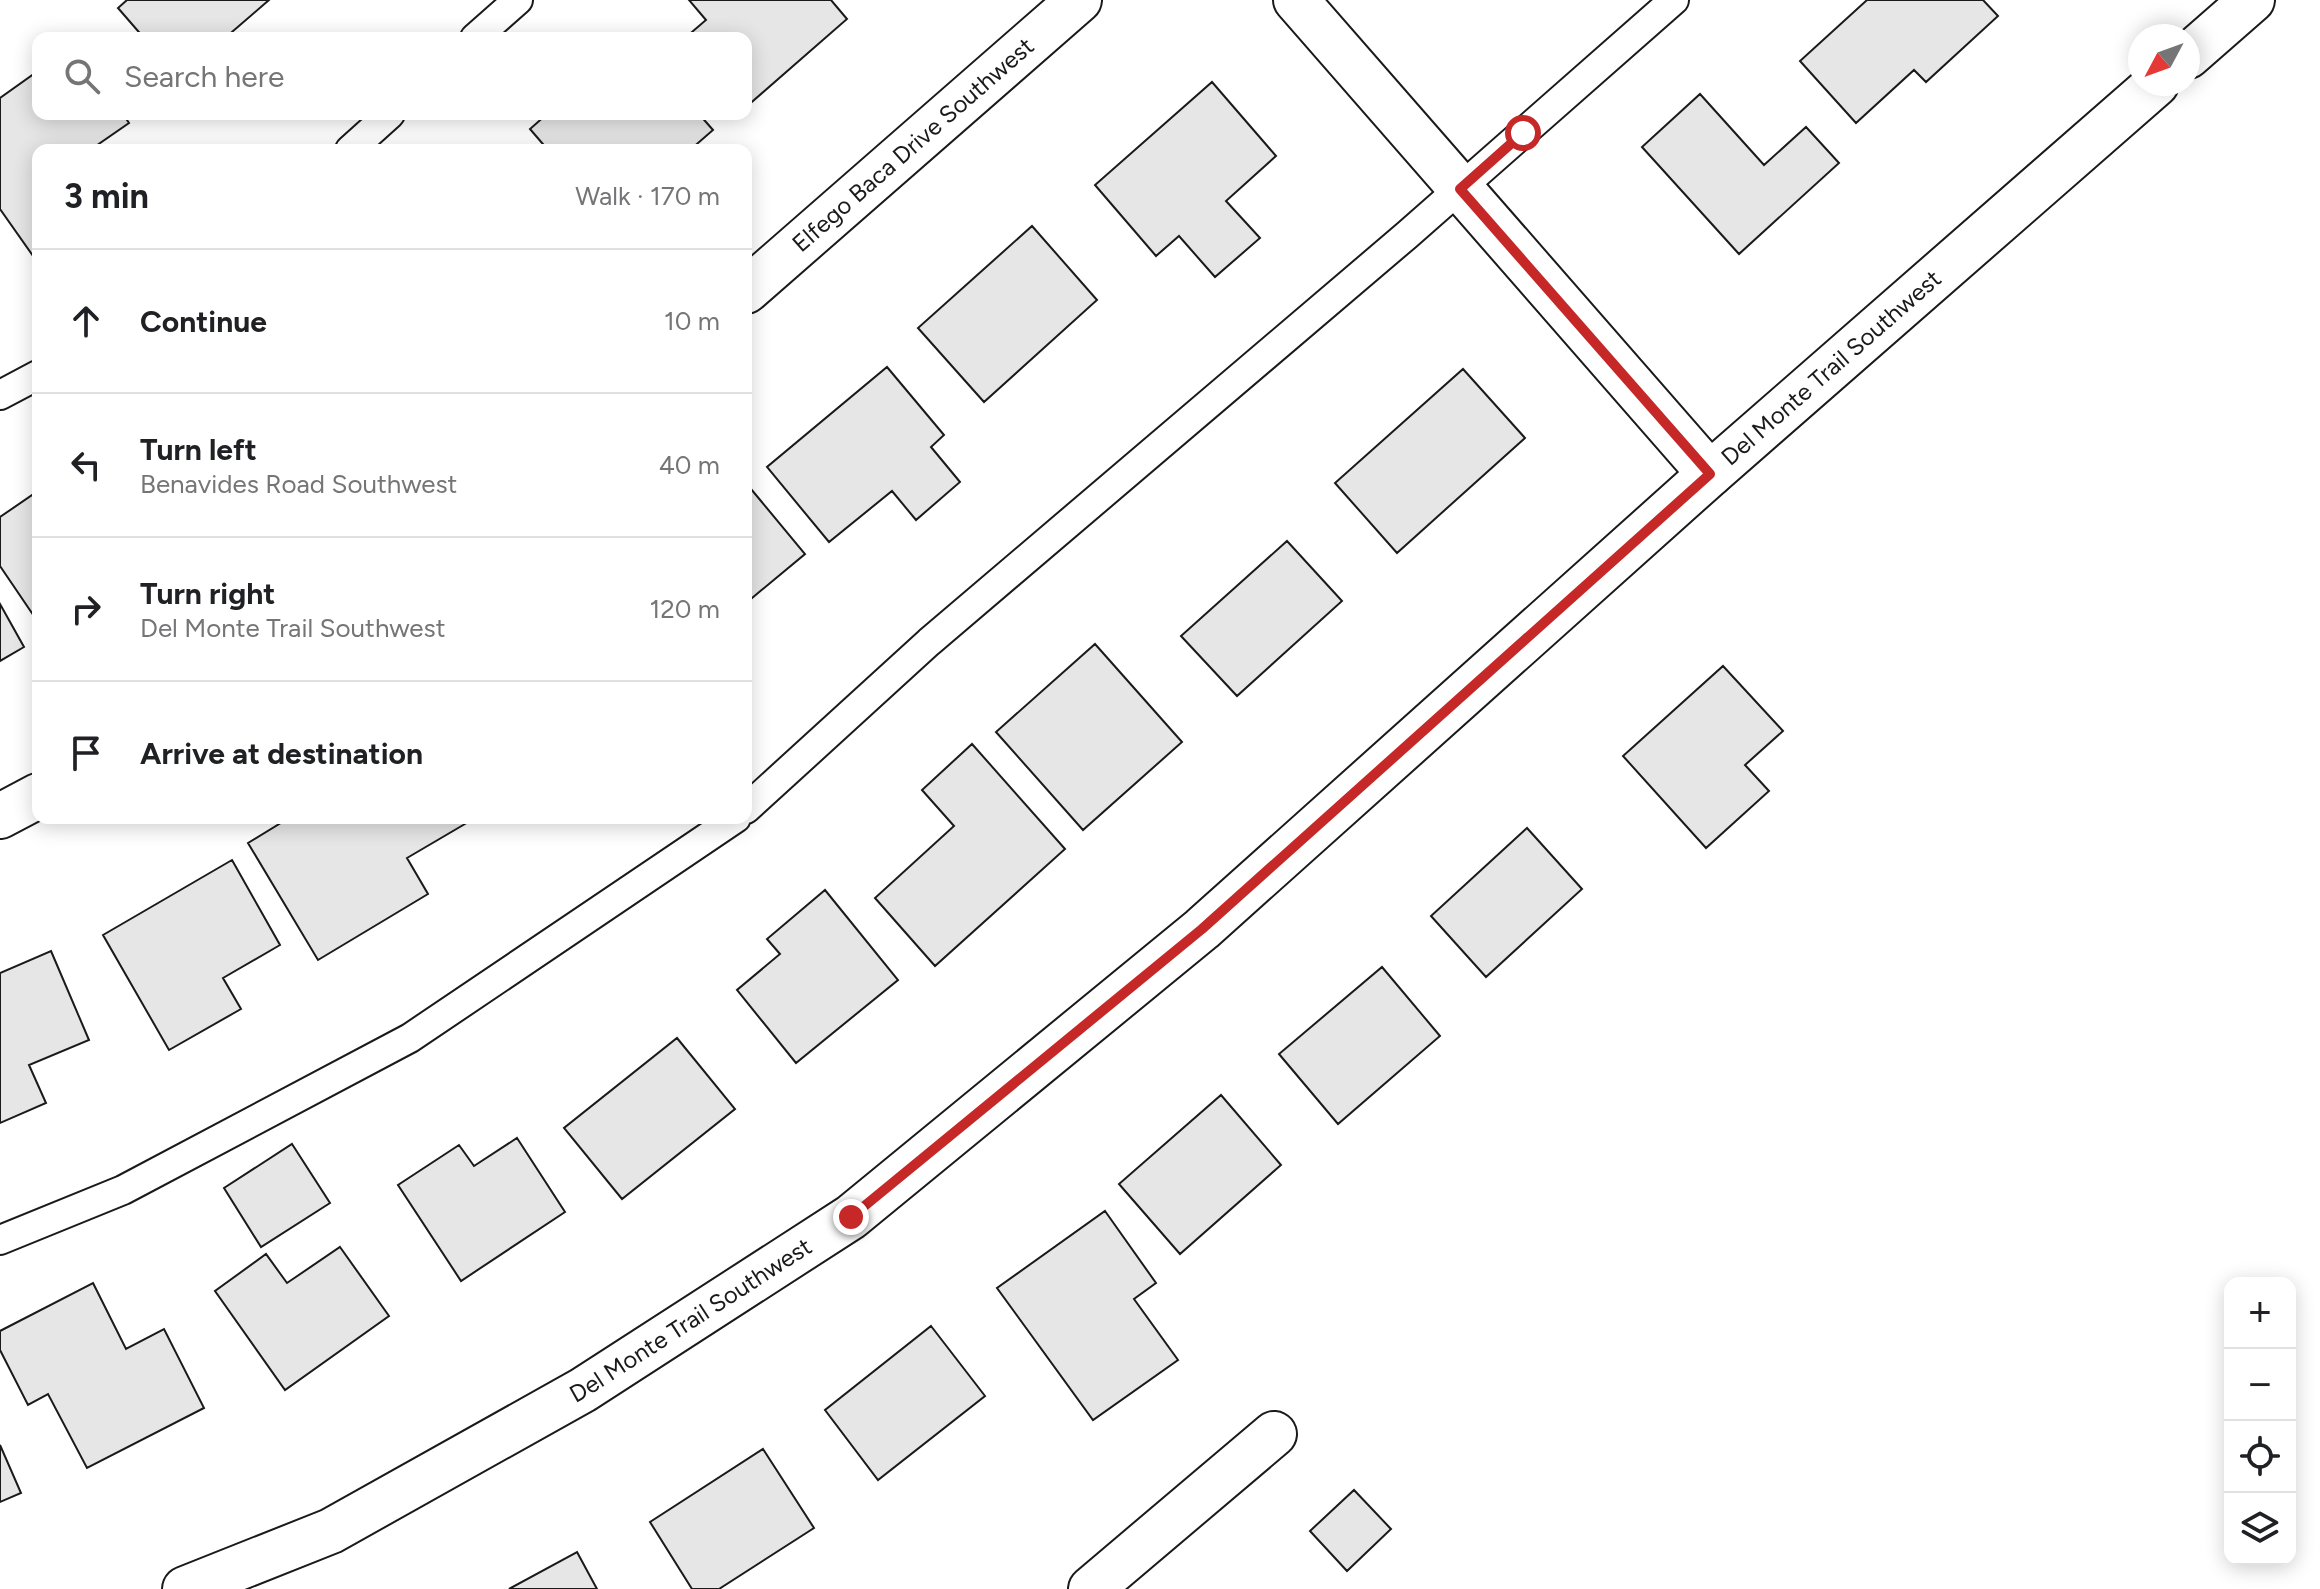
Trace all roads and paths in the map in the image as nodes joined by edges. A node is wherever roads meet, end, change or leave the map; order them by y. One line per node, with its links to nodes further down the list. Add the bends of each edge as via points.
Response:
1 (518, 0): 6 (lane)
2 (1079, 0): 12 (street, Elfego Baca Drive Southwest)
3 (1296, 0): 11 (street)
4 (1674, 0): 11 (lane)
5 (2252, 0): 7 (street)
6 (482, 32)
7 (2200, 46)
8 (2142, 96): 15 (street, Del Monte Trail Southwest)
9 (383, 120): 10 (lane)
10 (357, 144)
11 (1460, 189): 15 (street); 17 (lane, via 929,642)
12 (752, 286)
13 (32, 378): 14 (lane)
14 (0, 395)
15 (1710, 474): 22 (street, Del Monte Trail Southwest, via 1202,929 851,1217 583,1390 331,1531)
16 (32, 799): 18 (street)
17 (752, 804)
18 (0, 816)
19 (727, 824): 20 (lane, via 410,1038 123,1190)
20 (0, 1240)
21 (1274, 1434): 23 (street)
22 (185, 1589)
23 (1091, 1589)

